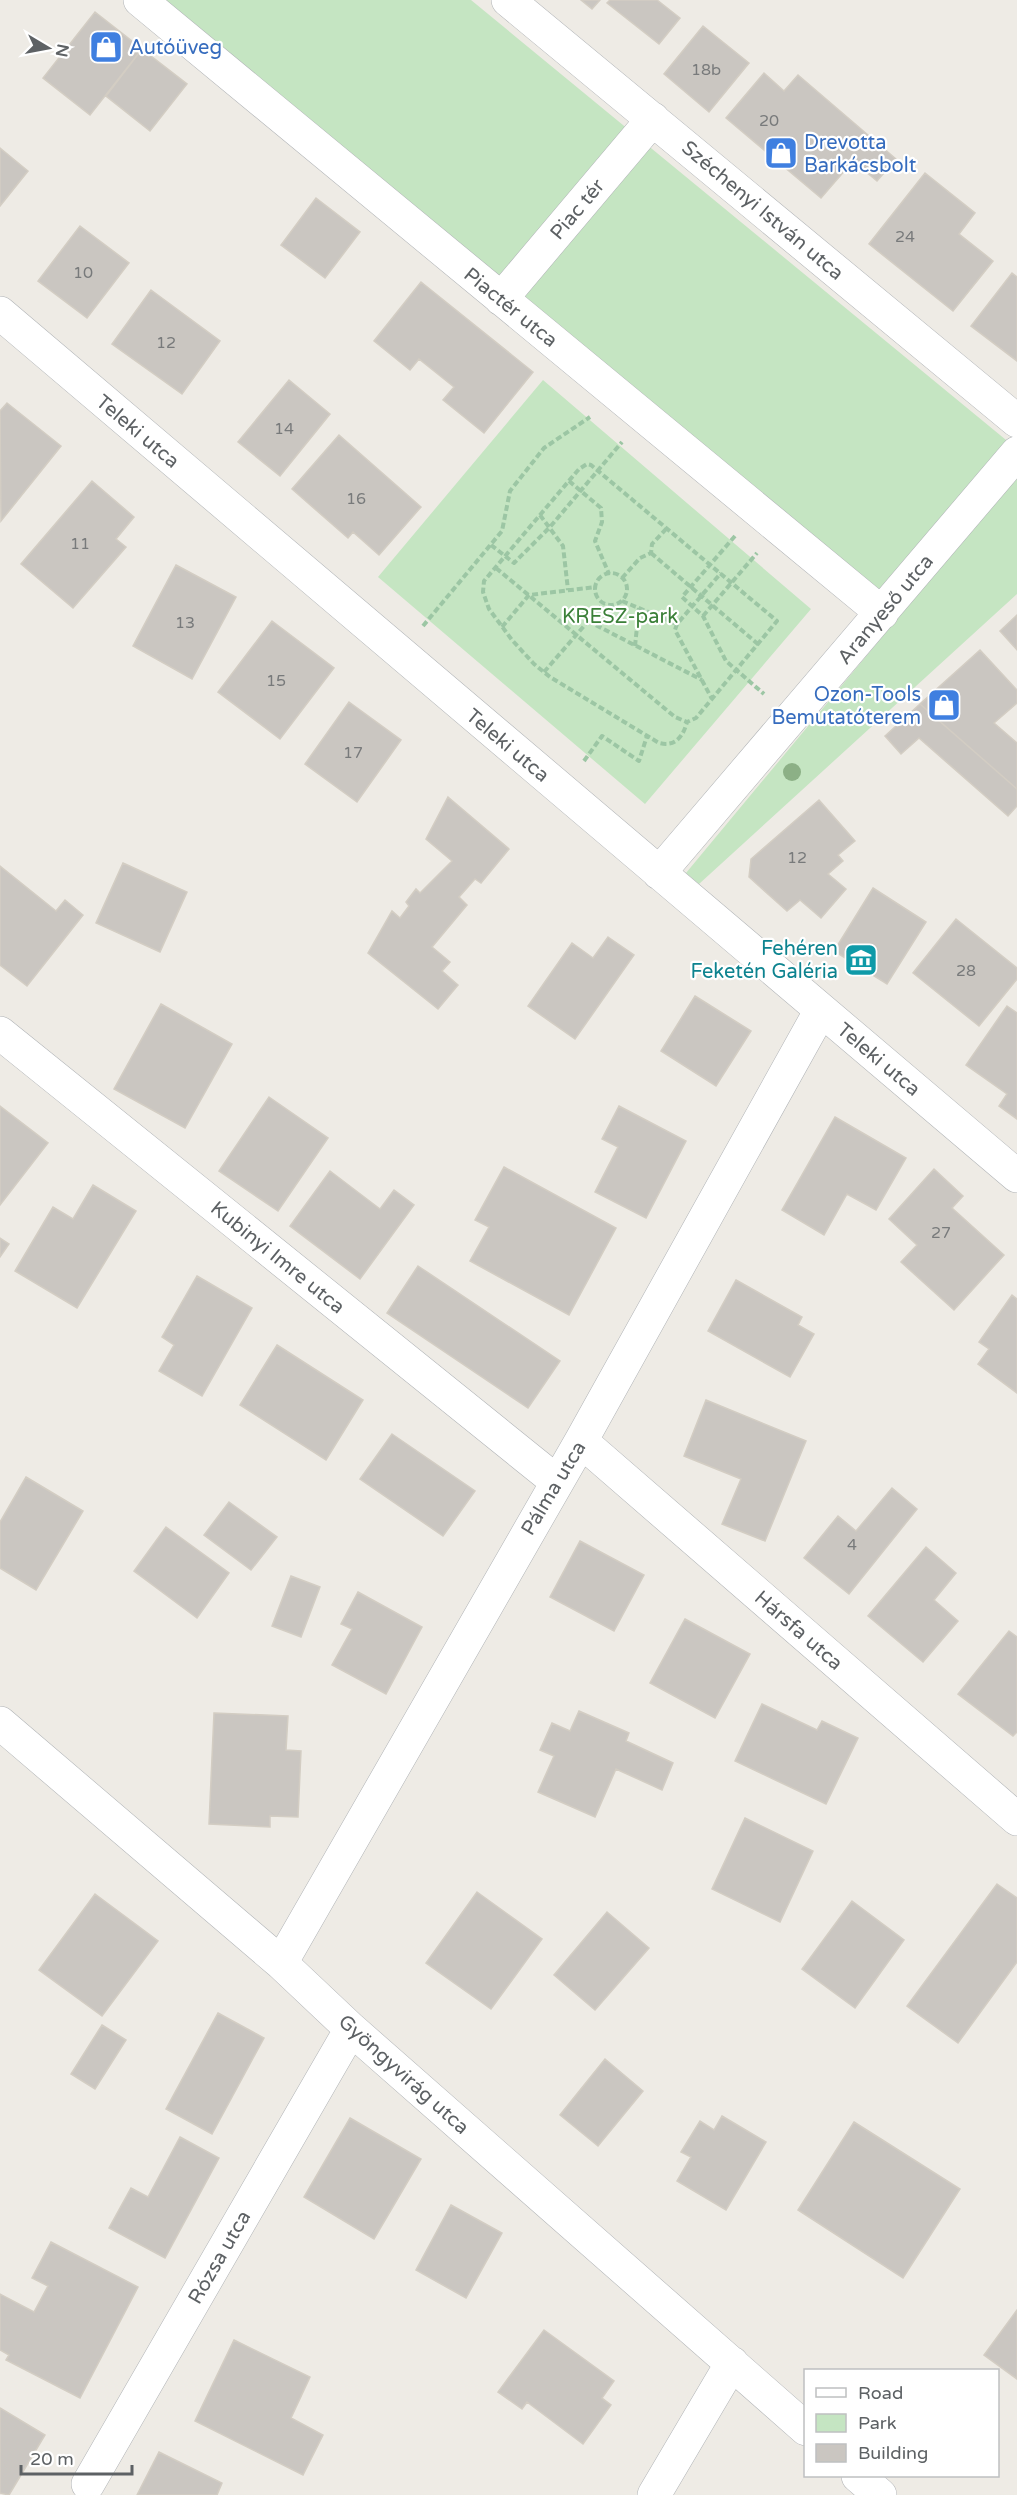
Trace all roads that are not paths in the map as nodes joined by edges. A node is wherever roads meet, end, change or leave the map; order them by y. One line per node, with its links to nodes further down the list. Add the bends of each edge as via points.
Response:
1 (140, 0): 4 (street, Piactér utca)
2 (508, 0): 3 (street, Széchenyi István utca)
3 (652, 119): 4 (street, Piac tér); 6 (street, Széchenyi István utca)
4 (501, 299): 8 (street, Piactér utca)
5 (0, 313): 9 (street, Teleki utca)
6 (1017, 421)
7 (1017, 453): 8 (street, Aranyeső utca)
8 (882, 613): 9 (street, Aranyeső utca)
9 (659, 873): 10 (street, Teleki utca)
10 (821, 1010): 12 (street, Teleki utca); 13 (street, Pálma utca)
11 (0, 1033): 14 (street, Kubinyi Imre utca)
12 (1017, 1176)
13 (581, 1441): 14 (street, Pálma utca); 16 (street, Hársfa utca)
14 (556, 1481): 17 (street, Pálma utca)
15 (0, 1723): 17 (street, Gyöngyvirág utca)
16 (1017, 1819)
17 (281, 1963): 18 (street, Gyöngyvirág utca)
18 (351, 2029): 19 (street, Gyöngyvirág utca); 22 (street, Rózsa utca)
19 (732, 2363): 20 (street, Gyöngyvirág utca); 23 (street)
20 (804, 2426)
21 (860, 2477): 24 (street)
22 (88, 2484)
23 (654, 2495)
24 (880, 2495)

